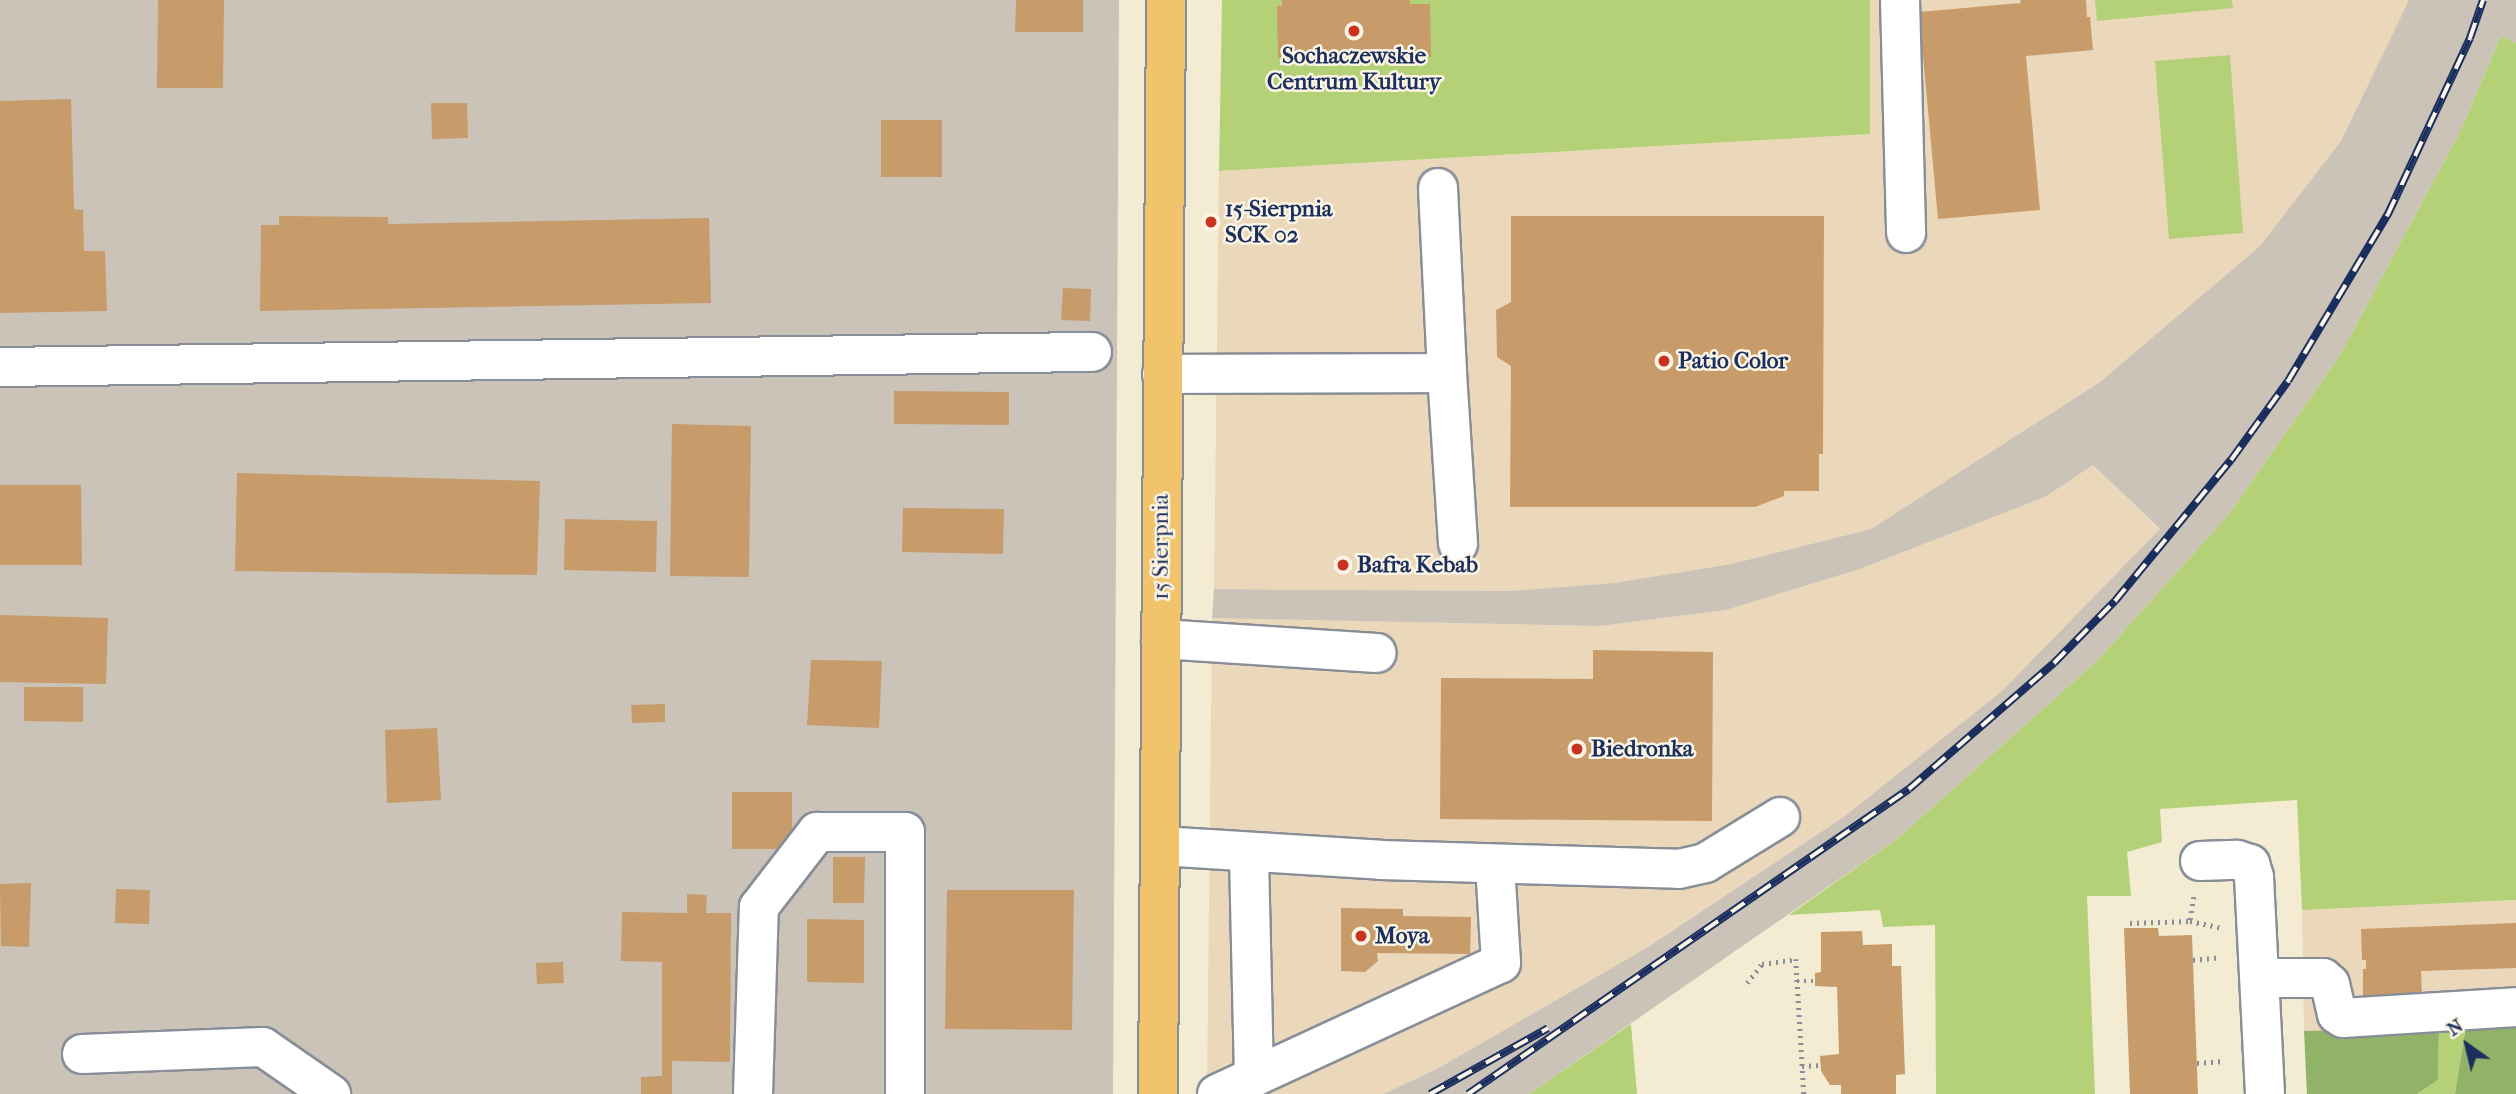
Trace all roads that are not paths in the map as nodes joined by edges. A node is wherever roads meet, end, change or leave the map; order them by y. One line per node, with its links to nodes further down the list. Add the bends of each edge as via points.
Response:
1 (1166, 0): 8 (main road, 15 Sierpnia)
2 (1900, 0): 4 (street)
3 (1438, 188): 7 (street)
4 (1906, 233)
5 (1092, 352): 6 (street)
6 (0, 367)
7 (1447, 373): 8 (street); 9 (street)
8 (1162, 374): 10 (main road, 15 Sierpnia)
9 (1458, 544)
10 (1161, 639): 11 (street); 13 (main road, 15 Sierpnia)
11 (1377, 653)
12 (1780, 817): 16 (street, via 1692,868)
13 (1161, 846): 14 (street); 24 (main road, 15 Sierpnia)
14 (1249, 852): 16 (street); 20 (street)
15 (2200, 861): 17 (street, via 2250,864)
16 (1495, 864): 20 (street, via 1502,964)
17 (2261, 978): 18 (street, via 2323,978 2330,984 2337,1014 2343,1018); 26 (street)
18 (2516, 1007)
19 (82, 1054): 21 (street, via 263,1047)
20 (1254, 1077): 25 (street)
21 (331, 1094)
22 (753, 1094): 23 (street, via 759,907 817,832 905,832)
23 (905, 1094)
24 (1158, 1094)
25 (1217, 1094)
26 (2265, 1094)

